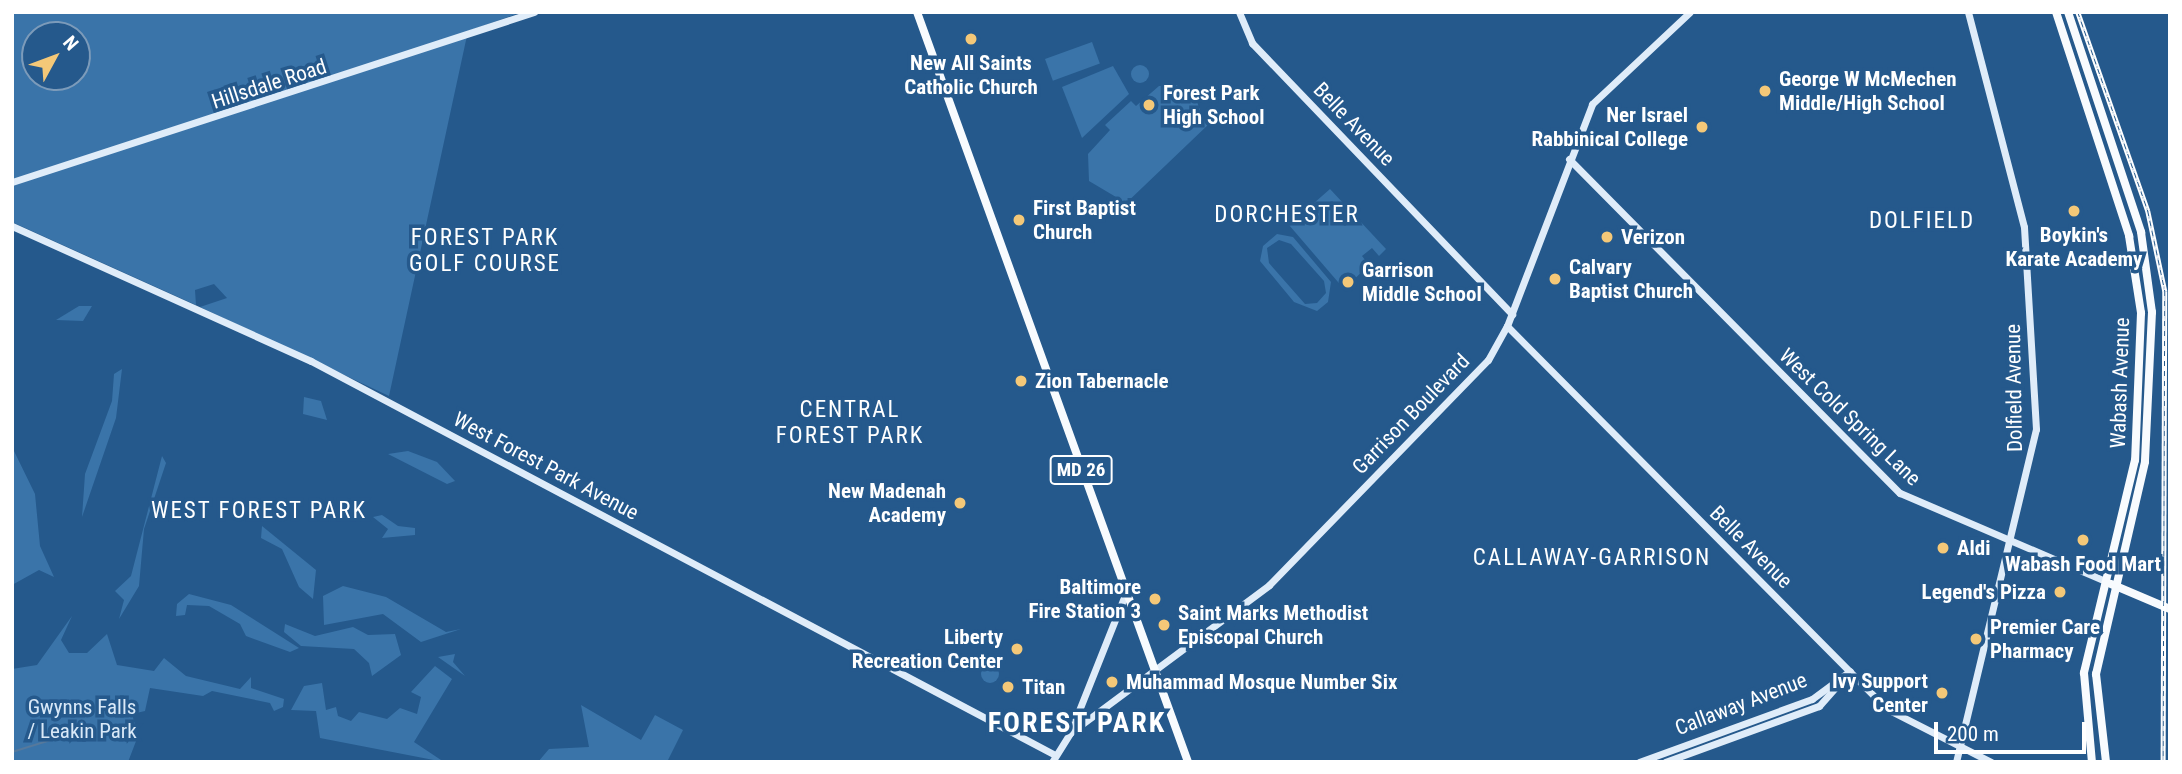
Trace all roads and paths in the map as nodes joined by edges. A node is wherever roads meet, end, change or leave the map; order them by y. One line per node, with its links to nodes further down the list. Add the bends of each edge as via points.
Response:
1 (534, 12): 11 (main road, Hillsdale Road)
2 (917, 12): 18 (main road, MD 26)
3 (1239, 12): 13 (main road, Belle Avenue, via 1252,43)
4 (1690, 12): 10 (main road, Garrison Boulevard, via 1600,92)
5 (1968, 12): 15 (main road, Dolfield Avenue, via 2026,240 2036,429)
6 (2056, 12): 9 (main road, Wabash Avenue)
7 (2068, 12): 8 (main road, Wabash Avenue)
8 (2082, 51): 9 (main road); 17 (main road, Wabash Avenue, via 2141,232 2152,313 2145,459)
9 (2070, 55): 16 (main road, Wabash Avenue, via 2126,226 2139,293 2137,439)
10 (1569, 159): 13 (main road, Garrison Boulevard); 15 (main road, West Cold Spring Lane, via 1892,487)
11 (12, 182)
12 (12, 226): 24 (main road, West Forest Park Avenue, via 325,368)
13 (1512, 314): 14 (main road, Garrison Boulevard)
14 (1507, 326): 20 (main road, Garrison Boulevard, via 1480,368 1269,584); 21 (main road, Belle Avenue)
15 (2012, 543): 16 (main road, West Cold Spring Lane); 23 (main road, Dolfield Avenue)
16 (2105, 582): 17 (main road, West Cold Spring Lane); 30 (main road, Wabash Avenue, via 2084,673)
17 (2115, 586): 19 (main road, West Cold Spring Lane); 31 (main road, Wabash Avenue, via 2096,681)
18 (1126, 592): 20 (main road, MD 26); 22 (main road)
19 (2170, 609)
20 (1156, 670): 22 (main road, Garrison Boulevard); 25 (main road, MD 26)
21 (1850, 671): 23 (main road, Belle Avenue, via 1892,713); 26 (main road, Callaway Avenue, via 1812,699); 27 (main road, Callaway Avenue, via 1819,706)
22 (1070, 733): 24 (main road, Garrison Boulevard)
23 (1960, 747): 28 (main road, Dolfield Avenue); 29 (main road, Belle Avenue)
24 (1053, 758)
25 (1188, 762)
26 (1639, 762)
27 (1665, 762)
28 (1956, 762)
29 (1991, 762)
30 (2092, 762)
31 (2106, 762)

